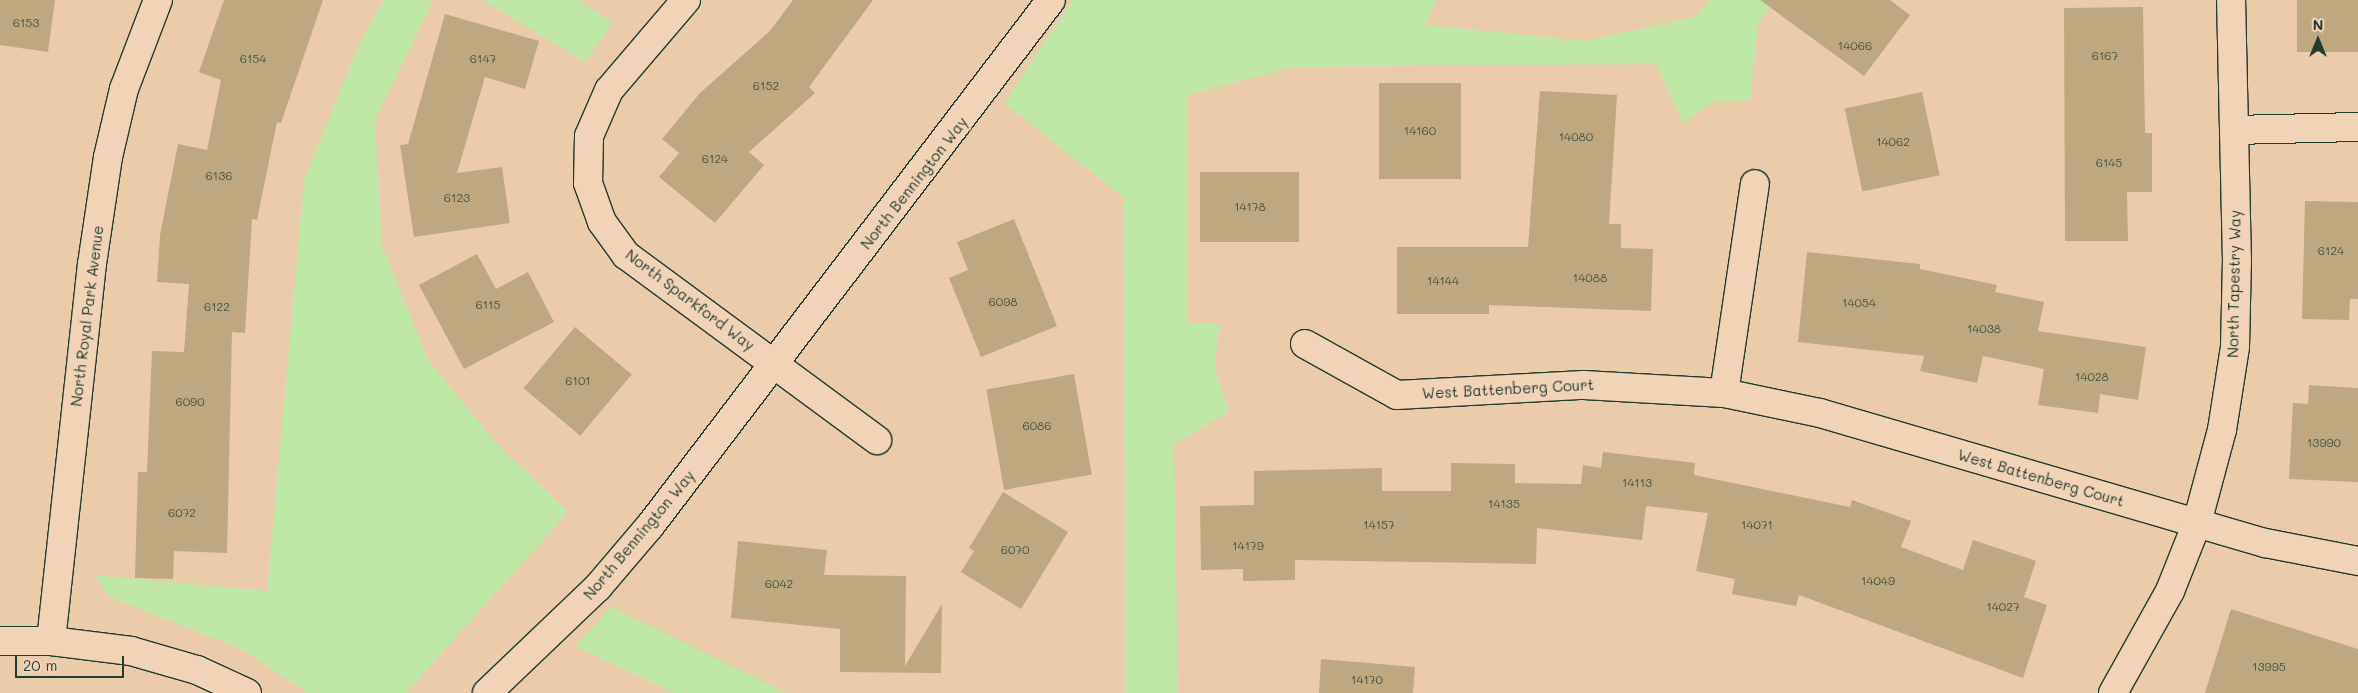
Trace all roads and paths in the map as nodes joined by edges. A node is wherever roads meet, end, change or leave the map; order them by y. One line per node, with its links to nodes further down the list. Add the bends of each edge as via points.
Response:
1 (158, 0): 15 (street, North Royal Park Avenue, via 124,89 108,157 92,264)
2 (686, 0): 9 (street, North Sparkford Way, via 609,90 588,136 588,183 602,222 626,255)
3 (1051, 0): 9 (street, North Bennington Way)
4 (2231, 0): 6 (street, North Tapestry Way)
5 (2358, 127): 6 (street)
6 (2234, 130): 12 (street, North Tapestry Way, via 2234,346 2222,430)
7 (1754, 184): 10 (street)
8 (1305, 344): 10 (street, West Battenberg Court, via 1397,395 1584,385)
9 (775, 364): 11 (street); 17 (street, North Bennington Way, via 598,587)
10 (1724, 393): 12 (street, West Battenberg Court, via 1820,413)
11 (877, 440)
12 (2197, 523): 13 (street, West Battenberg Court, via 2307,554); 18 (street, North Tapestry Way, via 2170,591)
13 (2358, 562)
14 (0, 641): 15 (street)
15 (52, 641): 16 (street, via 131,651 197,670)
16 (247, 693)
17 (488, 693)
18 (2113, 693)

